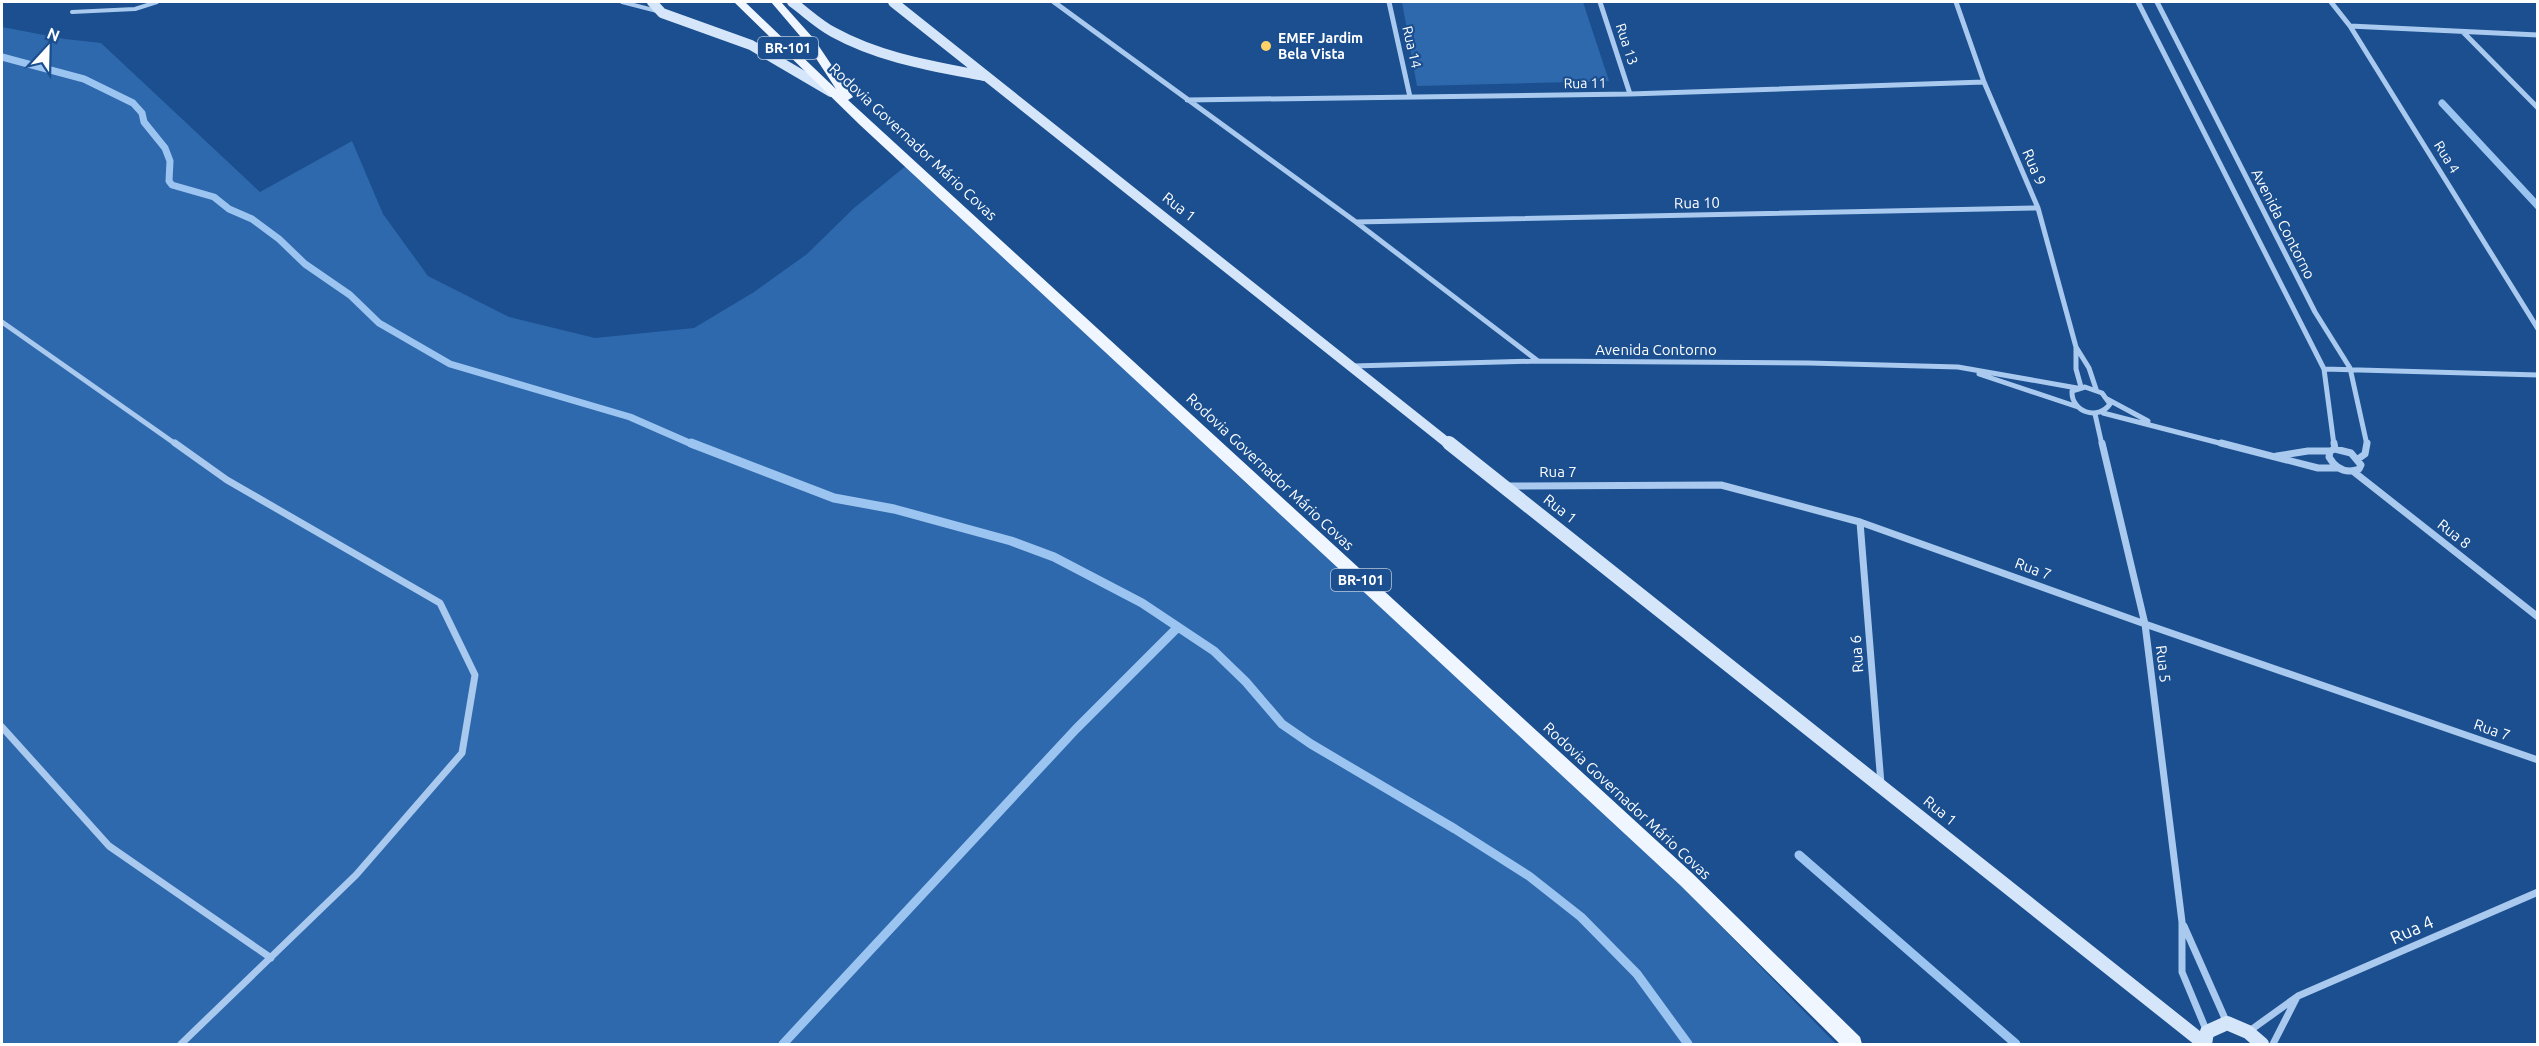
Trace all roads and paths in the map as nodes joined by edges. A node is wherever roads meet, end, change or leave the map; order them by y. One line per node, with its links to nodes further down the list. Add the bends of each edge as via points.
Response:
1 (157, 2): 15 (lane, via 135,9)
2 (622, 2): 16 (lane)
3 (652, 2): 16 (street)
4 (739, 2): 23 (main road, Rodovia Governador Mário Covas / BR-101)
5 (776, 2): 27 (main road, via 810,41)
6 (792, 2): 20 (street, via 832,32 862,46 910,61)
7 (893, 2): 20 (street, Rua 1)
8 (1054, 2): 25 (street)
9 (1389, 2): 24 (street, Rua 14)
10 (1600, 2): 22 (street, Rua 13)
11 (1956, 2): 21 (street, Rua 9)
12 (2138, 2): 37 (street, Avenida Contorno)
13 (2157, 2): 36 (street, Avenida Contorno, via 2315,312)
14 (2331, 2): 17 (street, Rua 4)
15 (72, 12)
16 (662, 13): 23 (street, via 751,45)
17 (2350, 26): 18 (street); 31 (street, Rua 4)
18 (2463, 32): 19 (street); 26 (street)
19 (2538, 35)
20 (988, 77): 34 (street, Rua 1)
21 (1984, 82): 22 (street, Rua 11); 28 (street, Rua 9)
22 (1630, 94): 24 (street, Rua 11)
23 (837, 95): 27 (main road, Rodovia Governador Mário Covas / BR-101)
24 (1410, 97): 25 (street, Rua 11)
25 (1187, 100): 29 (street)
26 (2538, 108)
27 (864, 122): 65 (main road, Rodovia Governador Mário Covas / BR-101, via 1686,879)
28 (2038, 208): 29 (street, Rua 10); 32 (street, Rua 9)
29 (1356, 222): 33 (street)
30 (2, 322): 59 (street, via 227,480 440,603 475,675 462,753 356,875)
31 (2538, 329)
32 (2076, 347): 39 (street, Rua 9); 40 (street, Rua 9)
33 (1538, 362): 34 (street, Avenida Contorno); 35 (street, Avenida Contorno)
34 (1353, 366): 50 (street, Rua 1)
35 (1958, 368): 39 (street, Avenida Contorno); 42 (street, Avenida Contorno)
36 (2350, 368): 37 (street); 38 (street); 47 (street, Avenida Contorno, via 2367,443 2365,454)
37 (2324, 369): 45 (street, Avenida Contorno)
38 (2538, 375)
39 (2079, 388): 40 (street, Avenida Contorno); 42 (street, Rua 9, via 2071,396)
40 (2096, 389): 41 (street)
41 (2107, 399): 43 (street, via 2110,404); 44 (street)
42 (2078, 407): 43 (street, Avenida Contorno)
43 (2099, 413): 44 (street); 53 (street, Rua 5)
44 (2154, 424): 46 (street)
45 (2333, 450): 46 (street); 47 (street, via 2352,453); 48 (street, Avenida Contorno, via 2329,457)
46 (2273, 457): 48 (street, via 2318,468)
47 (2358, 459): 49 (street, Avenida Contorno, via 2361,465)
48 (2337, 468): 49 (street)
49 (2354, 472): 52 (street, Rua 8)
50 (1504, 486): 51 (street, Rua 7, via 1721,485); 56 (street, Rua 1)
51 (1860, 522): 53 (street, Rua 7); 56 (street, Rua 6)
52 (2538, 617)
53 (2145, 624): 55 (street, Rua 7); 58 (street, Rua 5)
54 (2, 727): 59 (street, via 109,846)
55 (2538, 760)
56 (1881, 784): 63 (street, Rua 1)
57 (2538, 892): 60 (street, Rua 4)
58 (2182, 922): 61 (street, Rua 5); 63 (street, Rua 5, via 2182,972)
59 (271, 958): 64 (street)
60 (2298, 996): 62 (street, Rua 4); 67 (street)
61 (2227, 1023): 62 (street); 63 (street)
62 (2248, 1032): 66 (street)
63 (2205, 1040)
64 (181, 1044)
65 (1853, 1044)
66 (2262, 1044)
67 (2273, 1044)

